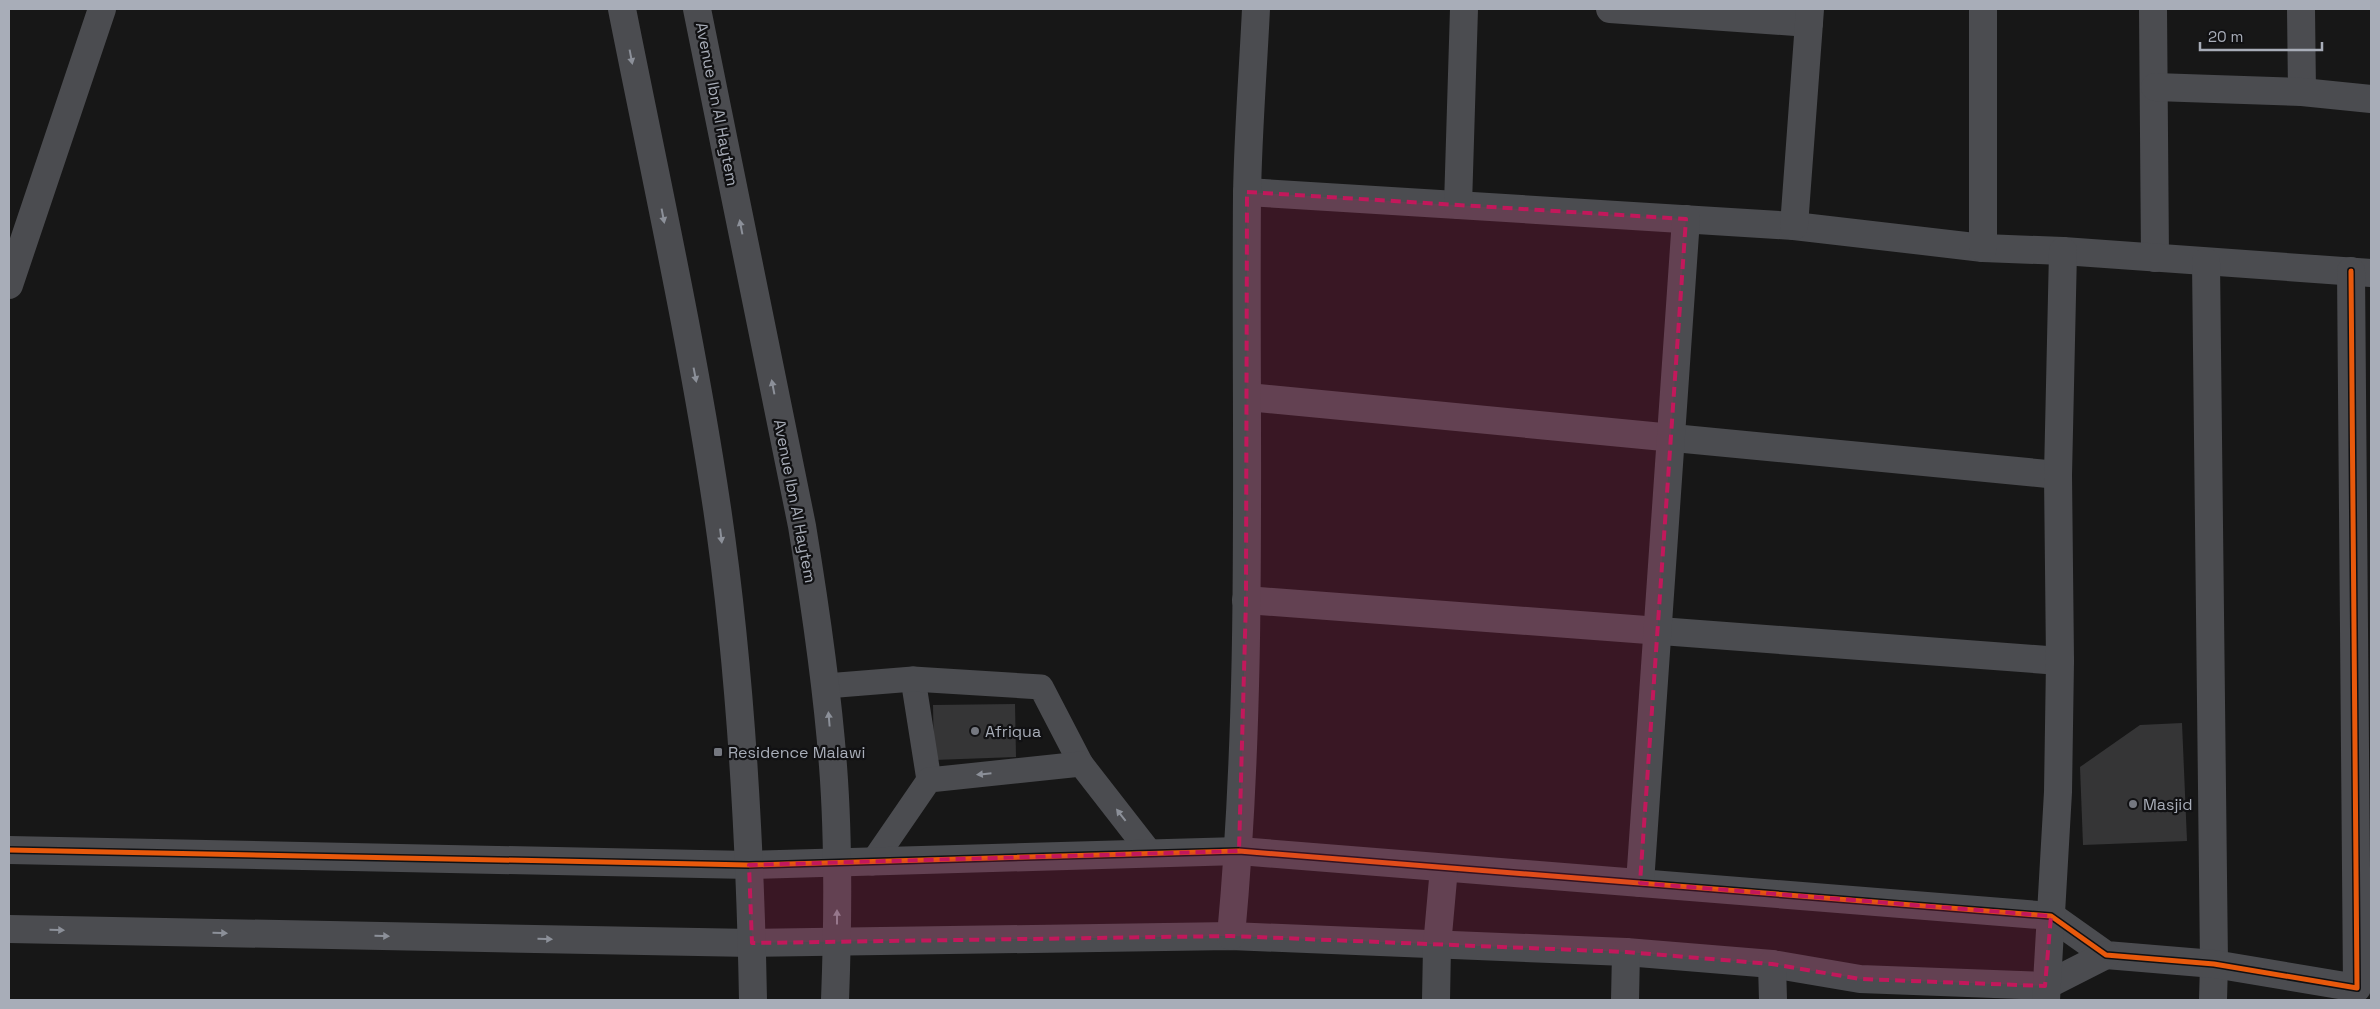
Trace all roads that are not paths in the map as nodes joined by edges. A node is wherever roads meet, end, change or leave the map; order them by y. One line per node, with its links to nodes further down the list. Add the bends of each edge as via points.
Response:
1 (102, 9): 24 (street)
2 (622, 9): 40 (street, one-way to 40, via 696,381 717,509 732,627)
3 (698, 9): 32 (street, Avenue Ibn Al Haytem, one-way to 3, via 802,526)
4 (1256, 9): 15 (street)
5 (1464, 9): 16 (street)
6 (1610, 9): 10 (street)
7 (1983, 9): 19 (street)
8 (2153, 9): 12 (street)
9 (2301, 9): 13 (street)
10 (1681, 11): 11 (street)
11 (1810, 16): 18 (street)
12 (2155, 86): 13 (street); 21 (street)
13 (2302, 92): 14 (street)
14 (2371, 99)
15 (1247, 192): 16 (street); 25 (street)
16 (1458, 205): 17 (street)
17 (1686, 219): 18 (street); 26 (street)
18 (1794, 226): 19 (street)
19 (1983, 248): 20 (street)
20 (2064, 251): 21 (street); 27 (street)
21 (2155, 258): 22 (street)
22 (2206, 262): 23 (street); 52 (street)
23 (2361, 272): 55 (street)
24 (9, 285)
25 (1248, 397): 26 (street); 28 (street)
26 (1670, 438): 27 (street); 29 (street)
27 (2058, 475): 30 (street)
28 (1246, 600): 29 (street); 36 (street)
29 (1656, 631): 30 (street); 42 (street)
30 (2060, 661): 43 (street, via 2058,792)
31 (913, 679): 32 (lane); 33 (lane, via 1041,687); 34 (lane)
32 (826, 686): 39 (street, Avenue Ibn Al Haytem, one-way to 32)
33 (1081, 764): 34 (lane, one-way to 34); 37 (lane, one-way to 33)
34 (929, 780): 38 (lane)
35 (9, 850): 40 (street)
36 (1239, 851): 37 (street); 41 (street); 45 (street)
37 (1151, 854): 38 (street)
38 (872, 863): 39 (street)
39 (837, 864): 40 (street); 47 (street, Avenue Ibn Al Haytem, one-way to 39)
40 (749, 865): 46 (street)
41 (1444, 868): 42 (street); 48 (street)
42 (1640, 883): 43 (street)
43 (2051, 916): 50 (street); 54 (street)
44 (9, 929): 46 (street, one-way to 46)
45 (1231, 936): 47 (street); 48 (street)
46 (752, 943): 47 (street); 56 (street)
47 (837, 943): 57 (street, Avenue Ibn Al Haytem)
48 (1437, 946): 49 (street); 58 (street)
49 (1626, 952): 51 (street); 59 (street)
50 (2106, 955): 52 (street); 54 (street)
51 (1772, 964): 53 (street); 60 (street)
52 (2214, 964): 55 (street); 61 (street)
53 (1860, 989): 54 (street)
54 (2045, 993)
55 (2362, 994)
56 (753, 1000)
57 (835, 1000)
58 (1436, 1000)
59 (1625, 1000)
60 (1773, 1000)
61 (2213, 1000)

